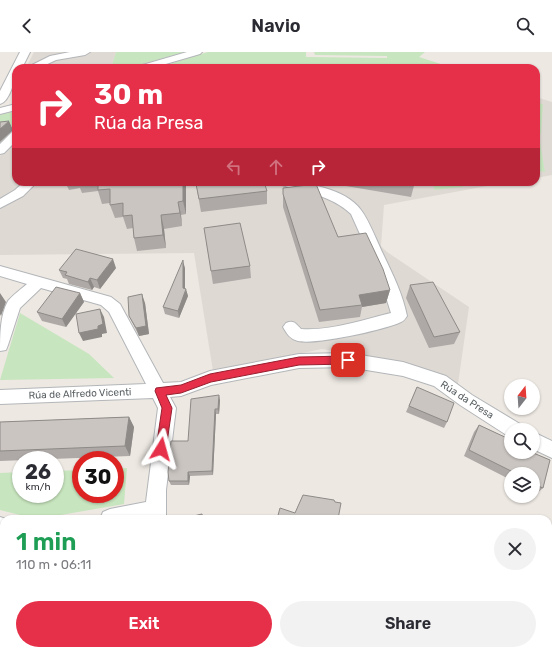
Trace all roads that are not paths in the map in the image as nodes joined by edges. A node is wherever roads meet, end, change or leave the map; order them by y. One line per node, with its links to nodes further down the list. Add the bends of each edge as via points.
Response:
1 (25, 52): 4 (street)
2 (85, 52): 5 (street, via 52,58)
3 (197, 52): 6 (street)
4 (19, 64)
5 (39, 64)
6 (156, 64)
7 (12, 78): 8 (street)
8 (0, 101)
9 (12, 108): 10 (street)
10 (0, 111)
11 (12, 138): 12 (street)
12 (0, 151)
13 (27, 186): 15 (street)
14 (299, 186): 18 (street, via 338,198 356,212 391,287 399,316 330,332 300,335)
15 (0, 204)
16 (0, 271): 17 (street)
17 (37, 283): 19 (street, via 13,305); 20 (street, via 106,301 115,308)
18 (291, 327)
19 (0, 345)
20 (159, 391): 21 (street, Rúa de Alfredo Vicenti); 22 (street, Rúa da Presa, via 181,389 210,378 299,361 348,360 403,369 440,381); 25 (street, via 167,408 156,490)
21 (0, 397)
22 (504, 424)
23 (540, 444): 24 (street)
24 (552, 450)
25 (156, 514)

